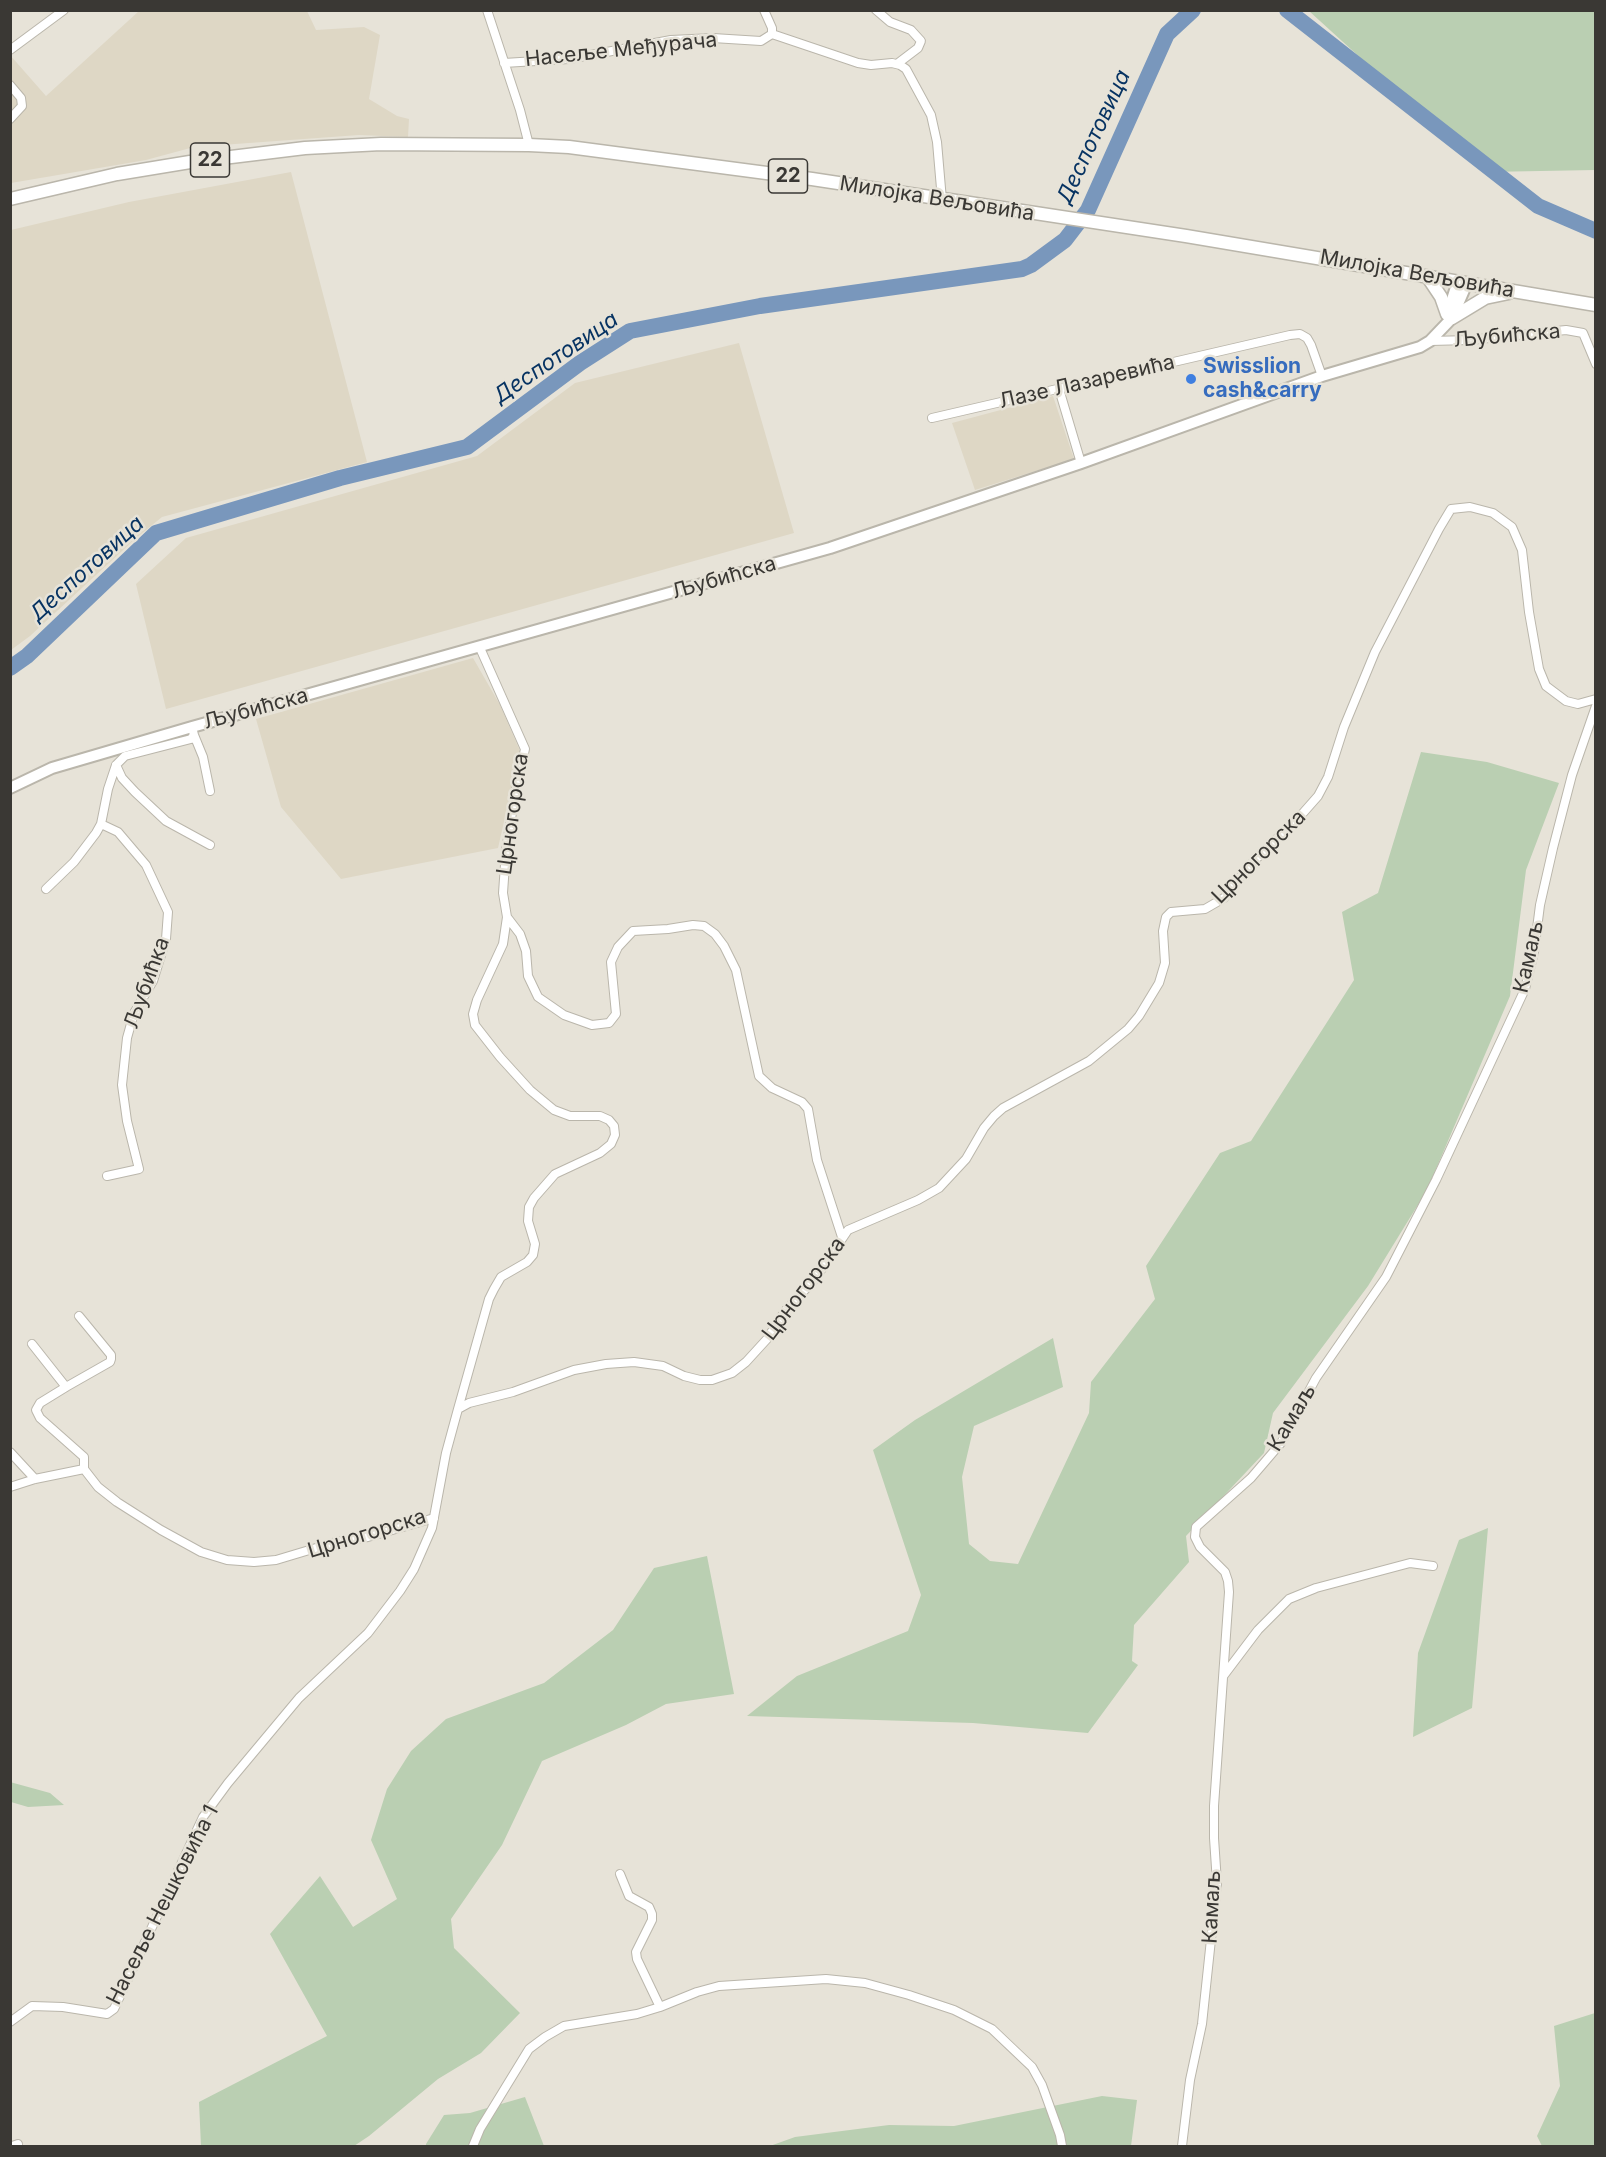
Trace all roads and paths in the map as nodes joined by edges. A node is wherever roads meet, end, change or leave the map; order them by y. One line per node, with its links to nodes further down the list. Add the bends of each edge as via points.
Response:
1 (64, 10): 6 (street)
2 (487, 10): 7 (street)
3 (764, 10): 5 (street)
4 (876, 10): 8 (street, via 890,22 911,30 921,41)
5 (772, 34): 7 (street, Насеље Међурача, via 760,41 671,40 569,59); 8 (street, via 858,63)
6 (10, 50)
7 (504, 63): 11 (street)
8 (897, 64): 13 (street, via 906,69 932,115)
9 (10, 85): 10 (street, via 21,98 22,106)
10 (10, 119)
11 (529, 145): 12 (main road, Милојка Вељовића / 22, via 338,146 190,162); 13 (main road, Милојка Вељовића / 22, via 661,159)
12 (10, 199)
13 (942, 200): 14 (main road, Милојка Вељовића / 22)
14 (1427, 276): 15 (main road, Милојка Вељовића / 22); 18 (main road)
15 (1463, 282): 16 (main road, Милојка Вељовића / 22); 18 (street, Љубићска)
16 (1516, 291): 17 (main road, Милојка Вељовића / 22); 18 (main road, via 1485,298)
17 (1596, 305)
18 (1450, 316): 19 (street, Љубићска)
19 (1430, 341): 20 (street, Љубићска, via 1566,330 1583,333); 21 (street, Љубићска, via 1411,351)
20 (1596, 364)
21 (1322, 376): 22 (street, Лазе Лазаревића, via 1311,345 1300,334); 24 (street, Љубићска)
22 (1059, 389): 23 (street, Лазе Лазаревића); 24 (street)
23 (932, 418)
24 (1081, 463): 25 (street, Љубићска, via 830,548)
25 (480, 648): 28 (street, Љубићска); 35 (street, Црногорска, via 525,748 506,850 503,893)
26 (1596, 699): 37 (street, Црногорска, via 1578,704 1546,686 1539,669 1522,550 1512,527 1493,513 1470,507 1451,509 1375,652 1318,796 1249,866 1224,898 1205,909 1171,912 1166,917 1165,963 1159,983 1139,1016 1117,1040 1089,1061 994,1116 966,1159 939,1188 848,1230)
27 (1596, 706): 48 (street, Камаљ, via 1553,848 1525,989 1436,1180 1386,1277 1316,1378 1281,1443 1251,1478 1196,1527 1200,1547 1225,1572 1228,1581)
28 (193, 731): 29 (street, via 191,739 125,756); 30 (street, Љубићска, via 52,768); 31 (street)
29 (116, 765): 32 (street); 33 (street, via 122,778 166,821)
30 (10, 788)
31 (210, 791)
32 (101, 824): 34 (street, via 87,847); 36 (street, Љубићка, via 118,832 146,865 168,912 166,939 153,981 134,1013 127,1038 122,1085 139,1169)
33 (210, 845)
34 (46, 889)
35 (507, 917): 37 (street, via 520,934 528,976 538,997 564,1015 592,1025 609,1023 616,1014 611,962 633,931 693,925 704,926 715,934 736,970 759,1076 772,1089 802,1102 808,1109 818,1160); 41 (street, via 503,944 477,999 475,1025 530,1090 554,1110 570,1116 600,1116 614,1126 615,1135 600,1153 555,1174 534,1198 528,1221 535,1244 533,1255 501,1276 489,1299)
36 (107, 1176)
37 (842, 1237): 41 (street, Црногорска, via 815,1280 785,1311 767,1339 732,1373 700,1380 663,1366 606,1364 574,1370)
38 (80, 1316): 40 (street, via 111,1359)
39 (32, 1344): 40 (street)
40 (66, 1387): 43 (street, Црногорска, via 40,1403 36,1410 84,1457)
41 (458, 1409): 46 (street, Црногорска)
42 (10, 1452): 44 (street)
43 (84, 1469): 44 (street); 46 (street, Црногорска, via 98,1487 126,1508 201,1552 227,1560 276,1560)
44 (35, 1479): 45 (street)
45 (10, 1487)
46 (434, 1518): 51 (street, Насеље Нешковића 1, via 414,1569 368,1633 299,1698 203,1817 114,2009 107,2014 32,2006)
47 (1433, 1566): 48 (street, via 1410,1563 1289,1599 1258,1630)
48 (1223, 1677): 54 (street, Камаљ, via 1214,1806 1217,1883 1202,2024)
49 (620, 1874): 50 (street, via 629,1896 649,1907 652,1914 636,1952)
50 (660, 2007): 52 (street, via 564,2026 545,2037 520,2061); 53 (street, via 719,1986 826,1979 865,1983 954,2010 992,2029 1032,2067)
51 (10, 2022)
52 (472, 2146)
53 (1062, 2146)
54 (1182, 2146)

